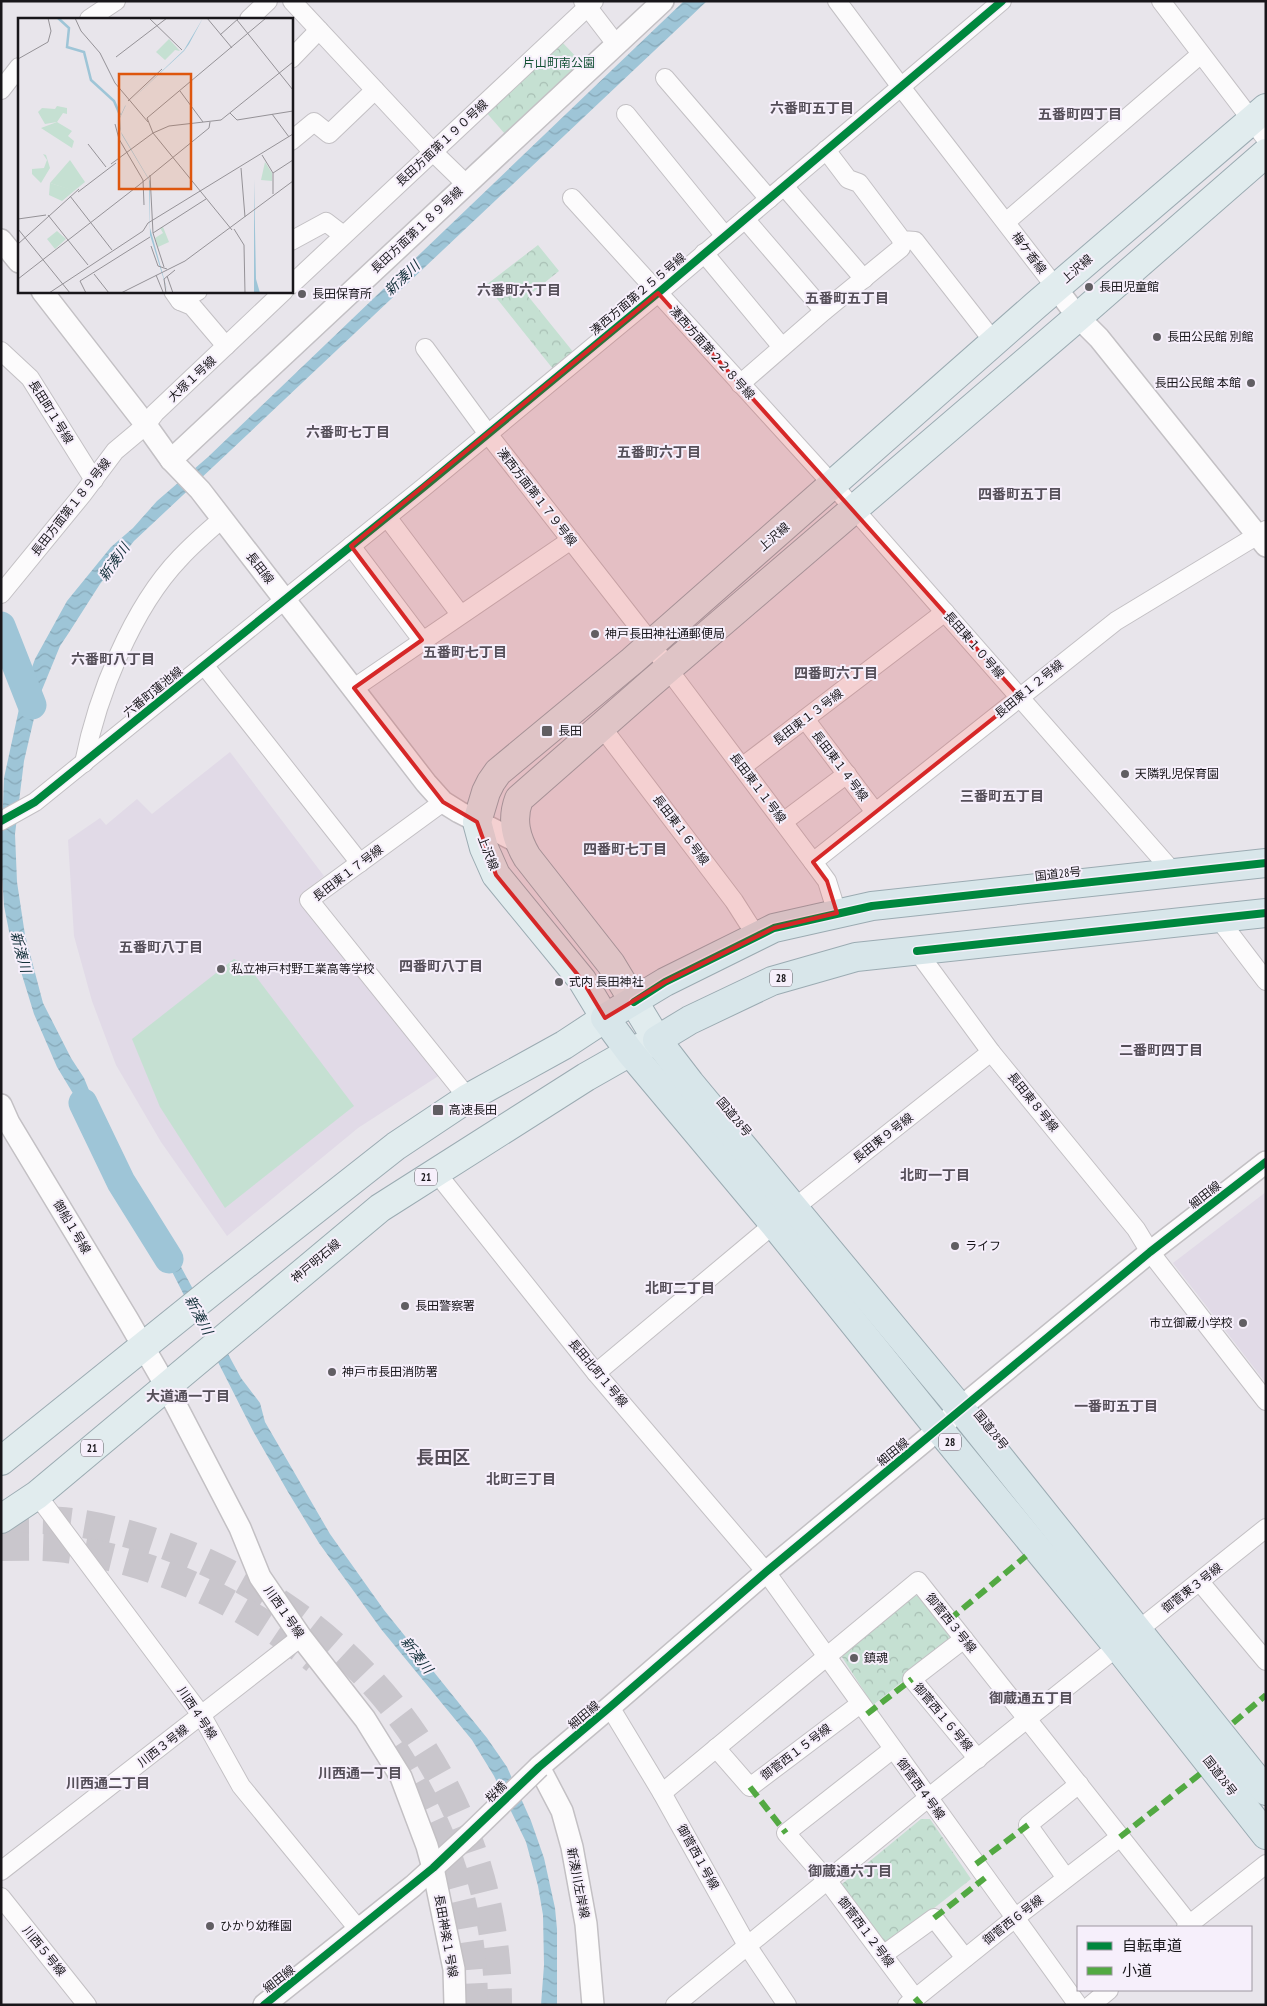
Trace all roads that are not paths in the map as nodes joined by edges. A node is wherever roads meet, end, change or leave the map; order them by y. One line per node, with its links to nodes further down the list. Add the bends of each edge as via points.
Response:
1 (116, 1): 9 (street)
2 (268, 1): 10 (street)
3 (292, 1): 11 (street)
4 (663, 1): 12 (street, 長田方面第１８９号線)
5 (837, 1): 17 (street, 梅ケ香線)
6 (1002, 1): 17 (street, 湊西方面第２５５号線)
7 (1161, 1): 13 (street)
8 (588, 3): 12 (street); 24 (street, 長田方面第１９０号線)
9 (91, 18)
10 (250, 18)
11 (319, 30): 14 (street); 19 (street)
12 (616, 44): 26 (street, 長田方面第１８９号線)
13 (1201, 54): 21 (street); 31 (street)
14 (292, 58)
15 (18, 68): 18 (street)
16 (665, 78): 29 (street)
17 (901, 87): 23 (street, 湊西方面第２５５号線); 31 (street, 梅ケ香線)
18 (1, 90)
19 (375, 90): 22 (street, via 329,134 314,122); 24 (street)
20 (626, 114): 33 (street)
21 (1255, 118): 41 (main road, 上沢線)
22 (292, 140)
23 (826, 150): 27 (street, 湊西方面第２５５号線); 36 (street, via 848,179 859,183)
24 (432, 152): 26 (street); 32 (street, 長田方面第１９０号線)
25 (1266, 152): 48 (main road)
26 (466, 184): 57 (street, 長田方面第１８９号線)
27 (784, 186): 29 (street, 湊西方面第２５５号線); 39 (street)
28 (572, 198): 45 (street, 湊西方面第２２８号線)
29 (769, 199): 30 (street, 湊西方面第２５５号線)
30 (745, 219): 33 (street, 湊西方面第２５５号線); 47 (street)
31 (1006, 222): 41 (street, 梅ケ香線)
32 (343, 236): 35 (street, via 326,222); 40 (street, 長田方面第１９０号線)
33 (725, 236): 37 (street, 湊西方面第２５５号線)
34 (1, 240): 38 (street)
35 (292, 240)
36 (902, 240): 39 (street, via 901,248); 49 (street, via 915,241)
37 (704, 253): 45 (street, 湊西方面第２５５号線); 51 (street)
38 (18, 261)
39 (864, 278): 47 (street)
40 (292, 284)
41 (1056, 288): 48 (street, 梅ケ香線); 49 (main road, 上沢線)
42 (43, 292): 55 (street, 長田線)
43 (194, 292): 46 (street)
44 (283, 292): 50 (street)
45 (658, 293): 54 (street, 湊西方面第２２８号線); 56 (street, 湊西方面第２５５号線)
46 (176, 296): 50 (street, 大塚１号線, via 192,306)
47 (824, 311): 51 (street)
48 (1078, 317): 60 (main road); 63 (street, 梅ケ香線, via 1099,338)
49 (994, 342): 59 (main road, 上沢線)
50 (226, 346): 55 (street, 大塚１号線)
51 (782, 347): 54 (street)
52 (425, 348): 56 (street, 湊西方面第１７９号線)
53 (1, 352): 58 (street, 長田町１号線, via 30,378)
54 (740, 384): 59 (street, 湊西方面第２２８号線)
55 (146, 424): 57 (street, 長田線); 58 (street, 長田方面第１８９号線, via 116,451)
56 (488, 434): 61 (street, 湊西方面第２５５号線); 64 (street, 湊西方面第１７９号線)
57 (171, 460): 62 (street, 長田線)
58 (94, 480): 66 (street, 長田方面第１８９号線)
59 (833, 485): 60 (street, 長田東１０号線); 71 (main road, 上沢線)
60 (855, 510): 68 (street, 長田東１０号線); 73 (main road)
61 (387, 517): 65 (street, 湊西方面第２５５号線); 69 (street)
62 (222, 519): 67 (street, 長田線); 78 (street, via 179,559 146,603 118,656 89,737)
63 (1263, 537): 75 (street, 長田東１２号線, via 1116,621)
64 (571, 540): 69 (street); 71 (street, 湊西方面第１７９号線)
65 (351, 546): 67 (street, 湊西方面第２５５号線); 70 (street)
66 (4, 584)
67 (284, 599): 72 (street, 六番町蓮池線); 74 (street, 長田線)
68 (945, 612): 75 (street, 長田東１０号線); 76 (street, 長田東１３号線)
69 (460, 614): 70 (street)
70 (422, 640): 74 (street)
71 (652, 644): 73 (street, 湊西方面第１７９号線); 84 (main road, 上沢線, via 498,772 486,792)
72 (204, 665): 78 (street, 六番町蓮池線); 88 (street)
73 (668, 669): 77 (main road); 79 (street, 長田東１１号線)
74 (354, 688): 81 (street, 長田線)
75 (1020, 696): 82 (street, 長田東１２号線); 90 (street, 長田東１０号線)
76 (805, 719): 79 (street, 長田東１３号線); 80 (street, 長田東１４号線)
77 (601, 726): 86 (main road, via 519,800 514,818); 94 (street, 長田東１６号線, via 734,900)
78 (84, 763): 83 (street, 六番町蓮池線, via 35,802)
79 (742, 767): 85 (street, 長田東１１号線)
80 (847, 774): 82 (street, 長田東１４号線); 85 (street)
81 (443, 802): 84 (street, 長田線); 88 (street, 長田東１７号線)
82 (875, 812): 87 (street, 長田東１２号線)
83 (1, 821)
84 (477, 822): 86 (street, 長田線); 98 (main road, 上沢線, via 496,875 584,983)
85 (783, 822): 87 (street, 長田東１１号線)
86 (518, 842): 97 (main road, via 526,857 611,964)
87 (813, 862): 91 (street, 長田東１１号線, via 827,881)
88 (360, 863): 102 (street, 長田東１７号線, via 310,900)
89 (1266, 863): 90 (highway, 国道28号)
90 (1174, 873): 91 (highway, 国道28号, via 881,904)
91 (836, 913): 94 (highway, 国道28号, via 774,928)
92 (1266, 913): 93 (highway, 28)
93 (1218, 918): 95 (highway, 28); 96 (street)
94 (756, 937): 97 (highway, 国道28号, via 665,982)
95 (917, 951): 99 (highway, 28, via 856,957 772,980 690,1020); 101 (street, 長田東８号線)
96 (1266, 981)
97 (634, 1002): 98 (highway, 国道28号); 99 (main road)
98 (604, 1018): 100 (highway, 国道28号 / 28); 102 (main road, via 564,1045)
99 (658, 1040): 100 (main road, 神戸明石線 / 21); 106 (highway, 国道28号 / 28)
100 (630, 1052): 105 (main road, 神戸明石線 / 21); 107 (highway, 国道28号 / 28)
101 (991, 1052): 106 (street, 長田東９号線); 108 (street, 長田東８号線, via 1136,1229)
102 (468, 1098): 109 (main road, via 396,1146)
103 (4, 1119): 109 (street, 御船１号線)
104 (1266, 1162): 108 (street, 細田線)
105 (435, 1172): 110 (street, 長田北町１号線); 111 (main road, 神戸明石線 / 21, via 380,1208)
106 (795, 1208): 107 (street, 長田東９号線); 113 (highway, 国道28号 / 28)
107 (774, 1224): 110 (street, 長田東９号線); 114 (highway, 国道28号 / 28)
108 (1150, 1252): 112 (street, 長田東８号線); 113 (street, 細田線)
109 (151, 1342): 111 (street, 川西１号線); 115 (main road)
110 (596, 1373): 119 (street, 長田北町１号線)
111 (173, 1380): 116 (main road, 神戸明石線 / 21); 121 (street, 川西１号線, via 260,1577)
112 (1266, 1401)
113 (960, 1408): 114 (street, 細田線); 123 (highway, 国道28号 / 28)
114 (939, 1429): 119 (street, 細田線); 123 (highway, 国道28号 / 28)
115 (1, 1461)
116 (37, 1494): 117 (main road, 神戸明石線 / 21); 128 (street, 川西４号線)
117 (1, 1519)
118 (1266, 1528): 120 (street, 御菅東３号線)
119 (766, 1572): 124 (street, 御菅西４号線); 127 (street, 細田線)
120 (1200, 1582): 123 (street, 御菅東３号線); 125 (street)
121 (301, 1637): 128 (street, 川西３号線); 142 (street, 川西１号線, via 365,1719 401,1777)
122 (964, 1639): 124 (street, 御菅西３号線, via 918,1582); 129 (street, 御菅西３号線); 132 (street, 御菅西１６号線, via 912,1679)
123 (1128, 1639): 129 (street, 御菅東３号線); 135 (highway, 国道28号 / 28); 139 (highway, 国道28号 / 28)
124 (826, 1657): 126 (street, 御菅西４号線); 130 (street, 御菅西３号線)
125 (1266, 1662)
126 (860, 1704): 130 (street, 御菅西１５号線, via 750,1787); 131 (street, 御菅西４号線)
127 (610, 1707): 133 (street, 細田線); 136 (street, 御菅西１号線)
128 (202, 1716): 143 (street, 川西３号線); 149 (street, 川西４号線, via 241,1786)
129 (1027, 1718): 132 (street, 御菅東３号線); 134 (street, 御菅西３号線)
130 (716, 1748): 136 (street, 御菅西３号線)
131 (892, 1749): 137 (street, 御菅西４号線); 145 (street, 御菅西１２号線, via 786,1833)
132 (978, 1759): 137 (street, 御菅東３号線)
133 (540, 1767): 138 (street, 桜橋, bridge); 158 (street, 新湊川左岸線, via 562,1811 572,1847 586,1924)
134 (1079, 1784): 140 (street, 御菅西３号線); 144 (street, via 1028,1825)
135 (1266, 1791)
136 (662, 1793): 150 (street, 御菅西１号線)
137 (928, 1798): 145 (street, 御菅東３号線); 147 (street, 御菅西４号線)
138 (469, 1835): 142 (street, 細田線)
139 (1266, 1835)
140 (1120, 1837): 144 (street, 御菅西６号線); 148 (street, 御菅西３号線)
141 (1266, 1864): 148 (street)
142 (433, 1868): 149 (street, 細田線); 157 (street, 長田神楽１号線, via 454,1970)
143 (1, 1871)
144 (1066, 1878): 147 (street, 御菅西６号線)
145 (827, 1880): 150 (street, 御菅東３号線); 151 (street, 御菅西１２号線)
146 (1, 1897): 155 (street, 川西５号線)
147 (1015, 1918): 152 (street, 御菅西６号線); 161 (street, 御菅西４号線)
148 (1188, 1926)
149 (359, 1930): 156 (street, 細田線)
150 (748, 1947): 159 (street, 御菅東３号線); 160 (street, 御菅西１号線)
151 (883, 1955): 152 (street, via 934,1918); 154 (street, 御菅西１２号線)
152 (965, 1958): 154 (street, 御菅西６号線)
153 (1108, 1991): 162 (street)
154 (911, 2001)
155 (87, 2005)
156 (264, 2005)
157 (455, 2005)
158 (593, 2005)
159 (675, 2005)
160 (787, 2005)
161 (1078, 2005)
162 (1091, 2005)

